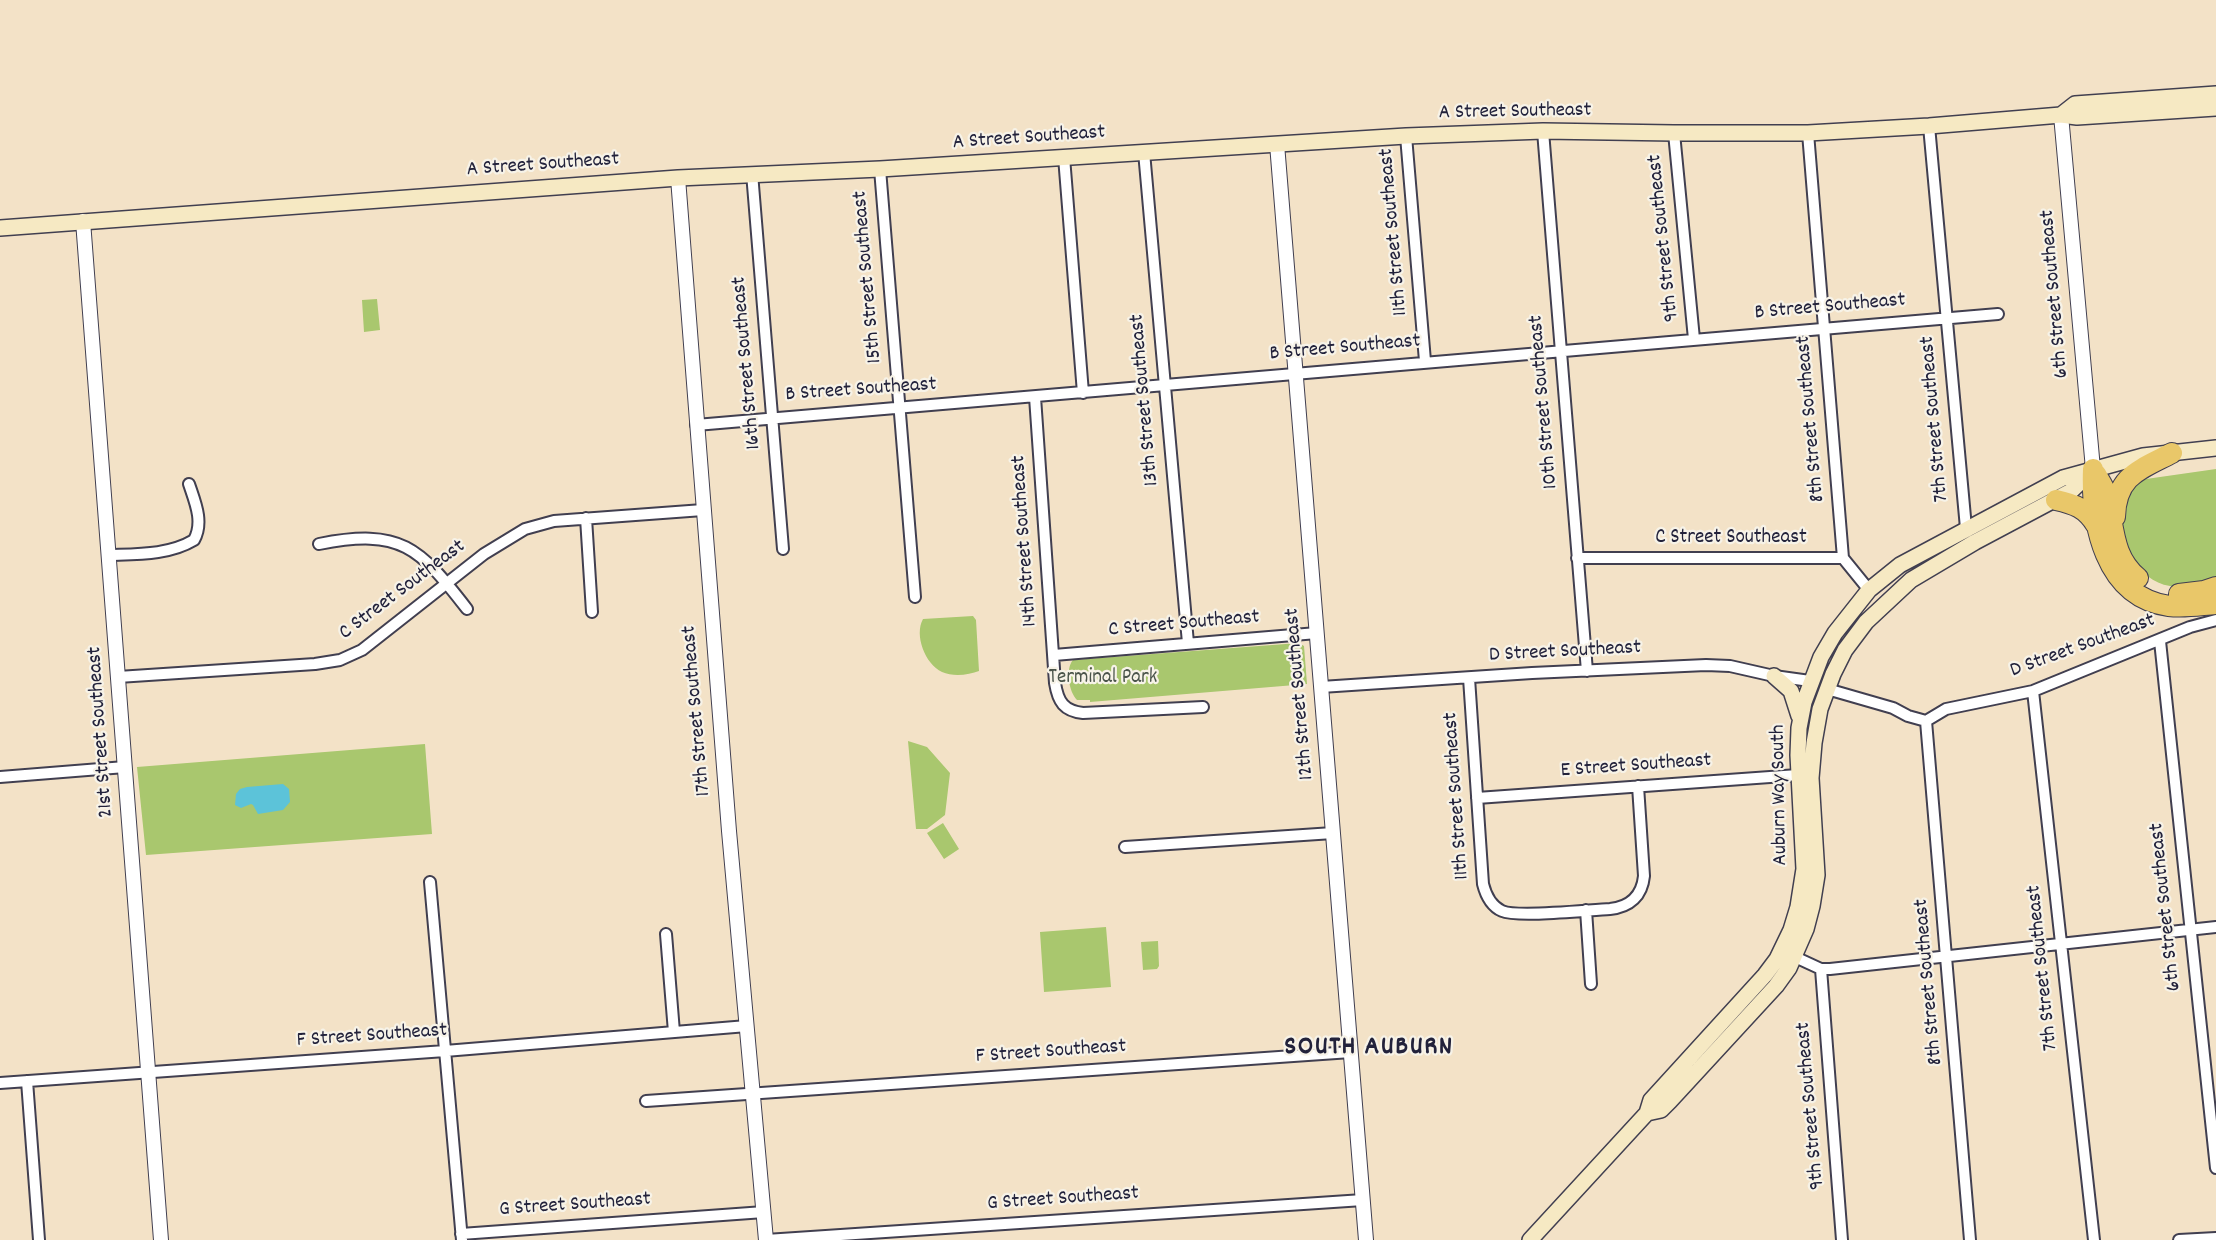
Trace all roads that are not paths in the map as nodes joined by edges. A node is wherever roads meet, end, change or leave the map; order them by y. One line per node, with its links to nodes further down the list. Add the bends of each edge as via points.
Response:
1 (2216, 94): 3 (main road, A Street Southeast, via 2075,104)
2 (2216, 108): 3 (main road, A Street Southeast)
3 (2061, 115): 4 (main road, A Street Southeast); 32 (street, 6th Street Southeast)
4 (1929, 126): 6 (main road, A Street Southeast); 18 (street, 7th Street Southeast)
5 (1543, 131): 7 (main road, A Street Southeast); 8 (main road, A Street Southeast); 21 (street, 10th Street Southeast)
6 (1808, 133): 7 (main road, A Street Southeast); 19 (street, 8th Street Southeast)
7 (1674, 134): 20 (street, 9th Street Southeast)
8 (1406, 136): 9 (main road, A Street Southeast); 22 (street, 11th Street Southeast)
9 (1277, 144): 10 (main road, A Street Southeast); 23 (street, 12th Street Southeast)
10 (1144, 152): 11 (main road, A Street Southeast); 24 (street, 13th Street Southeast)
11 (1064, 158): 12 (main road, A Street Southeast); 25 (street)
12 (880, 169): 13 (main road, A Street Southeast); 27 (street, 15th Street Southeast)
13 (752, 173): 14 (main road, A Street Southeast); 28 (street, 16th Street Southeast)
14 (678, 178): 15 (main road, A Street Southeast); 29 (street, 17th Street Southeast)
15 (83, 221): 16 (main road, A Street Southeast); 42 (street, 21st Street Southeast)
16 (0, 228)
17 (1998, 314): 18 (street, B Street Southeast)
18 (1947, 318): 19 (street, B Street Southeast); 38 (street, 7th Street Southeast)
19 (1824, 329): 20 (street, B Street Southeast); 44 (street, 8th Street Southeast)
20 (1694, 339): 21 (street, B Street Southeast)
21 (1560, 350): 22 (street, B Street Southeast); 43 (street, 10th Street Southeast)
22 (1425, 361): 23 (street, B Street Southeast)
23 (1296, 372): 24 (street, B Street Southeast); 54 (street, 12th Street Southeast)
24 (1164, 384): 25 (street, B Street Southeast); 56 (street, 13th Street Southeast)
25 (1083, 393): 26 (street, B Street Southeast)
26 (1035, 397): 27 (street, B Street Southeast); 57 (street, 14th Street Southeast)
27 (900, 407): 28 (street, B Street Southeast); 48 (street, 15th Street Southeast)
28 (772, 417): 29 (street, B Street Southeast); 41 (street, 16th Street Southeast)
29 (696, 425): 35 (street, 17th Street Southeast)
30 (2216, 448): 31 (main road, Auburn Way South)
31 (2172, 453): 32 (main road, Auburn Way South); 39 (highway, via 2122,484 2115,505)
32 (2093, 469): 34 (main road, Auburn Way South); 37 (highway); 38 (main road, Auburn Way South, via 2063,478); 39 (highway, via 2105,491)
33 (189, 484): 42 (street, via 199,527 194,540 169,550)
34 (2056, 500): 37 (highway, via 2080,507); 64 (main road, Auburn Way South, via 1911,580 1866,622 1845,650)
35 (703, 510): 36 (street, C Street Southeast); 87 (street, 17th Street Southeast)
36 (586, 518): 45 (street, C Street Southeast, via 525,529 498,544); 52 (street)
37 (2096, 525): 49 (highway, via 2109,563 2121,580 2139,594 2170,606)
38 (1966, 528): 47 (main road, Auburn Way South, via 1900,565)
39 (2115, 538): 46 (highway, via 2129,569 2156,589 2183,594)
40 (319, 544): 45 (street, via 362,538 392,541 424,559)
41 (783, 549)
42 (109, 555): 60 (street, 21st Street Southeast)
43 (1577, 558): 44 (street, C Street Southeast); 58 (street, 10th Street Southeast)
44 (1843, 558): 47 (street)
45 (447, 584): 51 (street); 60 (street, C Street Southeast, via 362,650 340,660)
46 (2216, 587)
47 (1869, 590): 50 (main road, Auburn Way South)
48 (915, 597)
49 (2216, 604)
50 (1854, 608): 62 (main road, Auburn Way South, via 1835,633); 64 (main road, via 1853,619 1827,664)
51 (467, 609)
52 (592, 612)
53 (2216, 620): 55 (street, D Street Southeast)
54 (1317, 633): 56 (street, C Street Southeast); 63 (street, 12th Street Southeast)
55 (2160, 641): 65 (street, D Street Southeast); 80 (street, 6th Street Southeast)
56 (1188, 643): 57 (street, C Street Southeast)
57 (1054, 655): 66 (street, 14th Street Southeast, via 1055,683 1062,704 1077,712 1107,714)
58 (1587, 671): 59 (street, D Street Southeast, via 1718,665); 61 (street, D Street Southeast)
59 (1774, 676): 62 (street, D Street Southeast); 67 (main road, via 1791,691)
60 (118, 677): 70 (street, 21st Street Southeast)
61 (1470, 678): 63 (street, D Street Southeast); 74 (street, 11th Street Southeast)
62 (1810, 681): 67 (main road, Auburn Way South)
63 (1321, 687): 75 (street, 12th Street Southeast)
64 (1827, 689): 68 (street); 69 (main road, via 1813,704 1805,744); 83 (main road, Auburn Way South, via 1811,767 1816,885 1809,918)
65 (2033, 691): 68 (street, D Street Southeast, via 1946,709); 82 (street, 7th Street Southeast)
66 (1203, 707)
67 (1800, 720): 69 (main road, Auburn Way South)
68 (1926, 720): 84 (street, 8th Street Southeast)
69 (1798, 754): 71 (main road, Auburn Way South)
70 (125, 767): 72 (street); 91 (street, 21st Street Southeast)
71 (1798, 775): 73 (street, E Street Southeast); 83 (main road, Auburn Way South, via 1804,869)
72 (0, 777)
73 (1638, 786): 74 (street, E Street Southeast); 78 (street, via 1642,888 1629,905)
74 (1477, 798): 78 (street, 11th Street Southeast, via 1483,884 1488,899 1497,908 1516,914)
75 (1333, 833): 76 (street); 90 (street, 12th Street Southeast)
76 (1125, 847)
77 (430, 882): 89 (street)
78 (1586, 910): 86 (street)
79 (2216, 927): 80 (street)
80 (2190, 930): 82 (street); 96 (street, 6th Street Southeast)
81 (666, 934): 88 (street)
82 (2061, 944): 84 (street); 108 (street, 7th Street Southeast)
83 (1788, 954): 85 (street); 105 (main road, Auburn Way South, via 1776,986 1661,1110 1647,1113)
84 (1947, 957): 85 (street); 107 (street, 8th Street Southeast)
85 (1821, 969): 106 (street, 9th Street Southeast)
86 (1591, 984)
87 (747, 1026): 88 (street, F Street Southeast); 94 (street, 17th Street Southeast)
88 (674, 1032): 89 (street, F Street Southeast)
89 (445, 1052): 91 (street, F Street Southeast); 99 (street)
90 (1351, 1052): 94 (street, F Street Southeast); 97 (street, 12th Street Southeast)
91 (148, 1073): 92 (street, F Street Southeast); 102 (street, 21st Street Southeast)
92 (27, 1082): 93 (street, F Street Southeast); 101 (street)
93 (0, 1083)
94 (754, 1094): 95 (street, F Street Southeast); 98 (street, 17th Street Southeast)
95 (646, 1101)
96 (2216, 1168)
97 (1363, 1200): 103 (street, G Street Southeast); 104 (street, 12th Street Southeast)
98 (764, 1212): 99 (street, G Street Southeast); 103 (street, 17th Street Southeast)
99 (462, 1237)
100 (2216, 1238): 109 (street)
101 (39, 1240)
102 (161, 1240)
103 (766, 1240)
104 (1366, 1240)
105 (1530, 1240)
106 (1842, 1240)
107 (1970, 1240)
108 (2094, 1240)
109 (2180, 1240)

